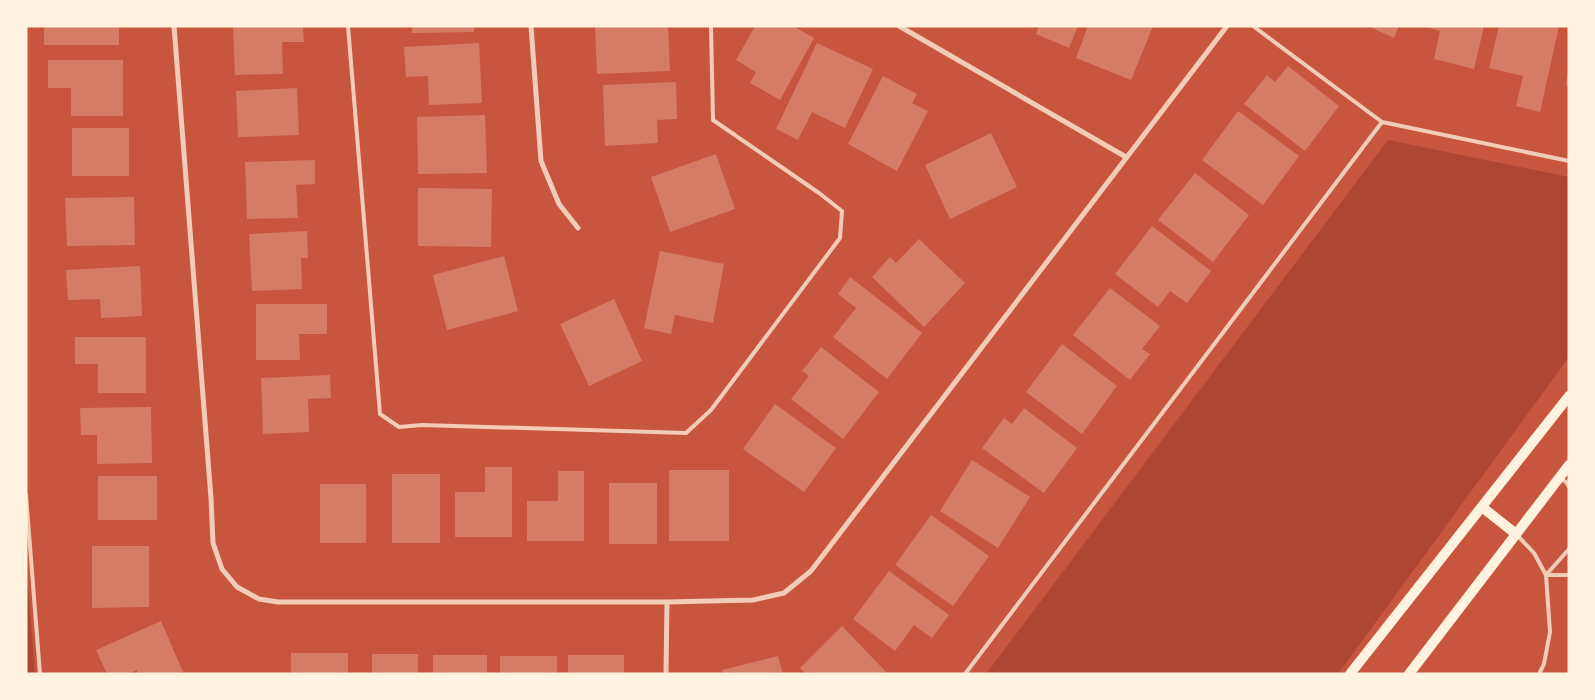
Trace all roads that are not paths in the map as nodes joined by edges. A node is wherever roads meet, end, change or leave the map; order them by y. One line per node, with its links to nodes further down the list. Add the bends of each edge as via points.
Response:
1 (174, 26): 22 (street, via 213,543 222,569 238,587 259,599 278,602)
2 (348, 26): 4 (lane, via 380,414 399,427 686,433 711,410 840,238 842,220 842,212 819,193 713,120)
3 (531, 26): 11 (street, via 541,161 559,204)
4 (711, 26)
5 (899, 26): 9 (street)
6 (1227, 26): 9 (street)
7 (1253, 26): 8 (lane)
8 (1382, 122): 10 (lane); 25 (lane)
9 (1126, 157): 22 (street, via 811,571 784,594 753,600)
10 (1569, 162)
11 (578, 228)
12 (1569, 396): 17 (main road)
13 (1569, 465): 14 (main road)
14 (1559, 477): 15 (lane); 18 (main road)
15 (1569, 487)
16 (26, 496): 23 (lane)
17 (1482, 507): 18 (main road); 26 (main road)
18 (1516, 534): 20 (lane, via 1534,552); 27 (main road)
19 (1569, 549): 20 (lane)
20 (1546, 575): 21 (lane); 28 (lane, via 1550,632)
21 (1569, 575)
22 (667, 602): 24 (street)
23 (40, 674)
24 (666, 674)
25 (965, 674)
26 (1350, 674)
27 (1409, 674)
28 (1540, 674)

